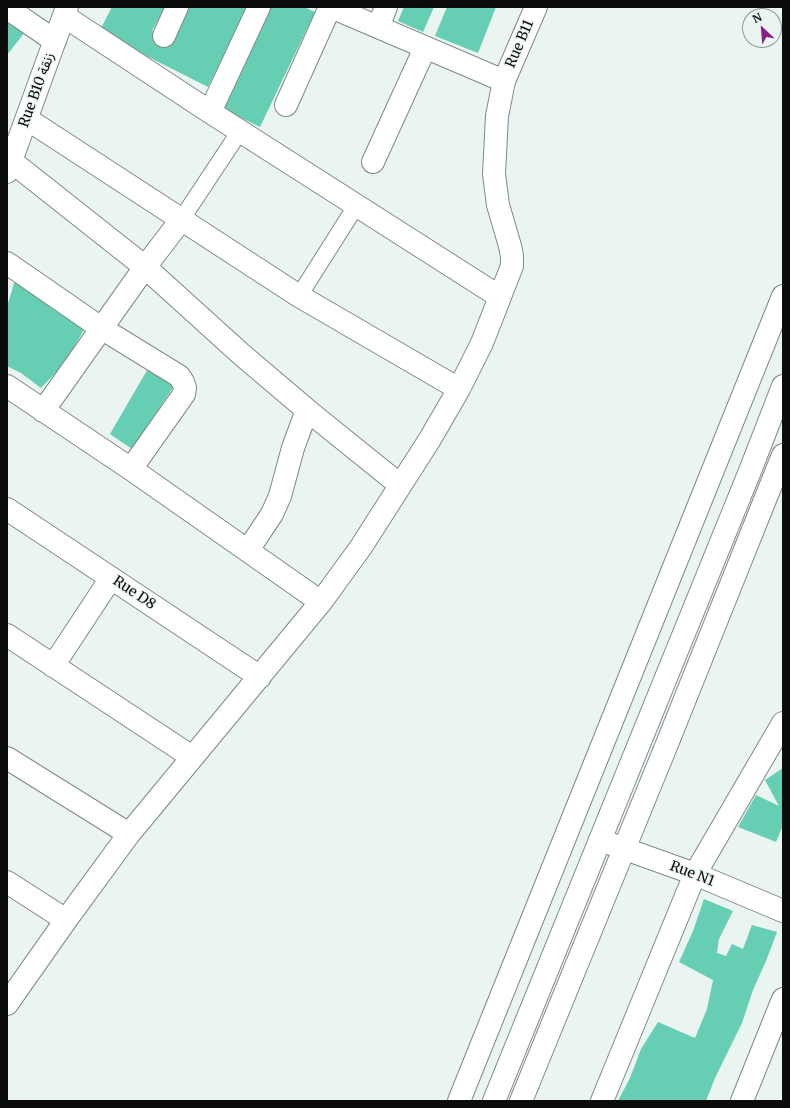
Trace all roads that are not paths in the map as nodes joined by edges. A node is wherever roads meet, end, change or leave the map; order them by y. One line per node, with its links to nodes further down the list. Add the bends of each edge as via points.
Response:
1 (177, 7): 9 (street)
2 (259, 7): 14 (street)
3 (330, 7): 8 (street); 13 (street)
4 (386, 7): 8 (street)
5 (536, 7): 12 (street, Rue B11)
6 (7, 8): 10 (street)
7 (65, 12): 10 (street, Rue B10 زنقة); 14 (street)
8 (378, 27): 11 (street)
9 (164, 36)
10 (55, 41): 15 (street, Rue B10 زنقة)
11 (425, 48): 12 (street); 17 (street)
12 (504, 81): 25 (street, Rue B11, via 498,116 494,174 498,205 510,246 512,266)
13 (286, 106)
14 (210, 112): 16 (street)
15 (27, 119): 18 (street, Rue B10 زنقة); 20 (street)
16 (240, 131): 19 (street); 20 (street)
17 (373, 162)
18 (8, 164): 22 (street)
19 (356, 206): 23 (street); 25 (street)
20 (181, 220): 22 (street); 23 (street)
21 (7, 263): 26 (street)
22 (145, 267): 26 (street); 30 (street)
23 (299, 296): 29 (street)
24 (783, 296): 56 (street)
25 (500, 297): 29 (street, Rue B11, via 482,344)
26 (101, 328): 31 (street); 33 (street, via 179,376 186,388)
27 (7, 386): 31 (street)
28 (783, 386): 46 (street)
29 (459, 389): 34 (street, Rue B11)
30 (307, 410): 34 (street); 36 (street, via 280,496 272,514)
31 (43, 411): 33 (street)
32 (783, 455): 47 (street)
33 (131, 469): 36 (street)
34 (400, 485): 38 (street, Rue B11, via 361,547)
35 (7, 510): 37 (street, Rue D8)
36 (248, 550): 38 (street)
37 (111, 578): 40 (street); 41 (street, Rue D8)
38 (321, 602): 41 (street, Rue B11)
39 (7, 635): 40 (street)
40 (53, 666): 43 (street)
41 (260, 677): 43 (street, Rue B11)
42 (783, 723): 48 (street)
43 (192, 757): 45 (street, Rue B11)
44 (7, 758): 45 (street)
45 (129, 834): 51 (street, Rue B11)
46 (600, 840): 47 (street, Rue N1); 54 (street)
47 (623, 849): 48 (street, Rue N1); 55 (street)
48 (695, 874): 50 (street, Rue N1); 57 (street)
49 (7, 882): 51 (street)
50 (783, 911)
51 (66, 920): 53 (street, Rue B11)
52 (783, 999): 58 (street)
53 (7, 1004)
54 (497, 1094): 55 (street)
55 (525, 1100)
56 (459, 1101)
57 (602, 1101)
58 (742, 1101)

